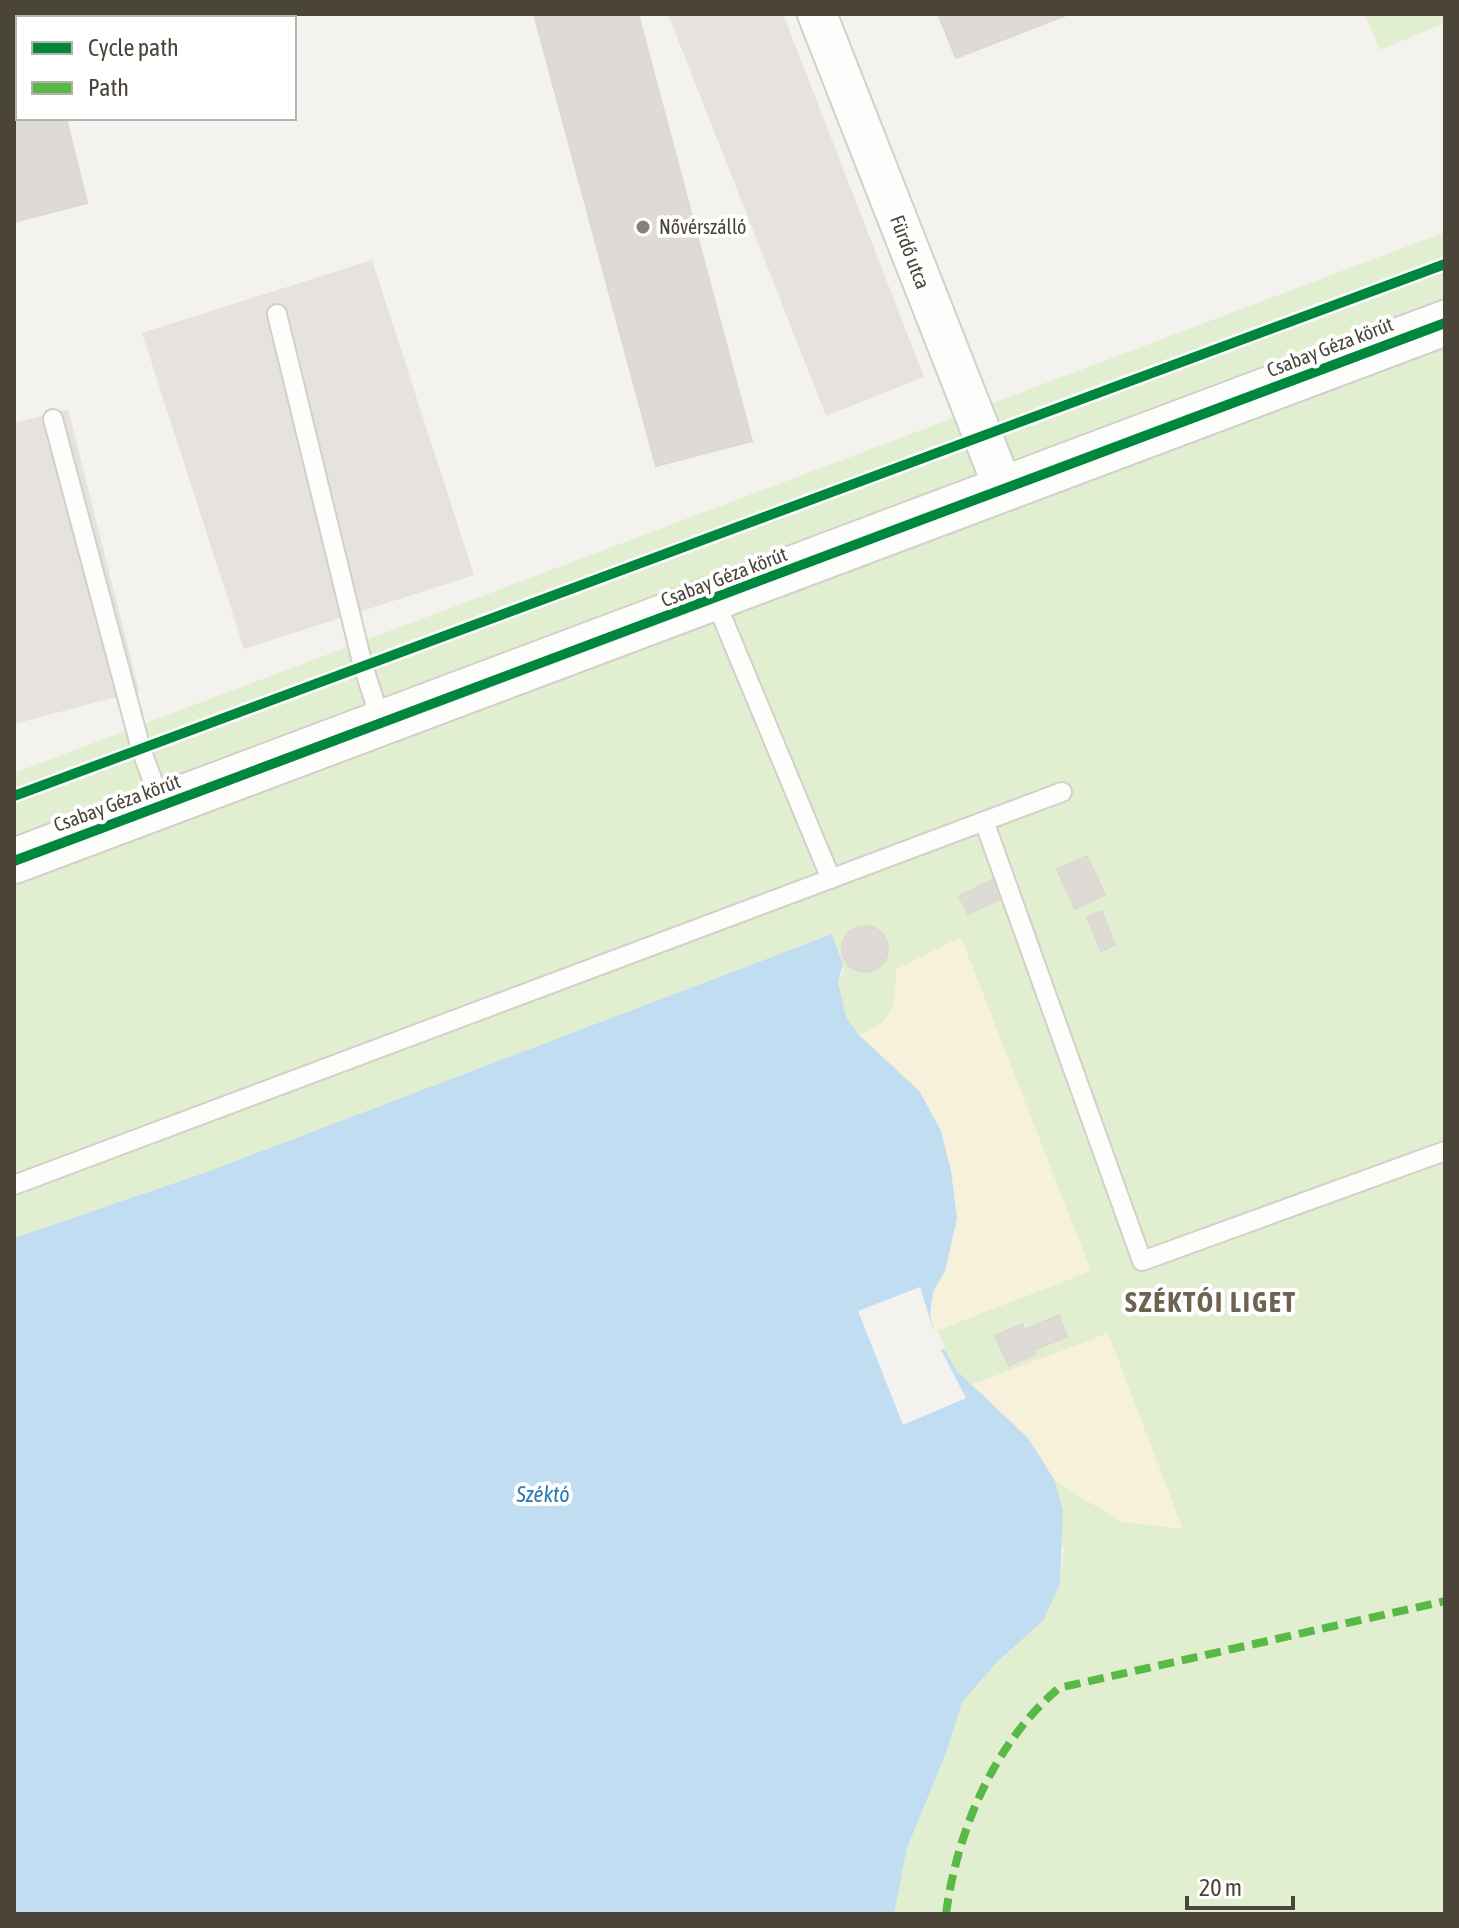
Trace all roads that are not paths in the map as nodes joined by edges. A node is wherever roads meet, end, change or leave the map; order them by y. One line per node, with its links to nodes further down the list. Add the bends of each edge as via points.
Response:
1 (817, 14): 5 (street, Fürdő utca)
2 (277, 314): 7 (lane, via 363,666)
3 (1445, 323): 5 (street, Csabay Géza körút)
4 (53, 419): 9 (lane, via 141,749)
5 (1004, 490): 6 (street, Csabay Géza körút)
6 (715, 600): 7 (street, Csabay Géza körút); 12 (lane)
7 (382, 724): 9 (street, Csabay Géza körút)
8 (1062, 792): 10 (lane)
9 (162, 806): 11 (street, Csabay Géza körút)
10 (984, 821): 12 (lane); 13 (lane, via 1142,1261)
11 (14, 861)
12 (831, 879): 14 (lane)
13 (1445, 1151)
14 (14, 1185)

